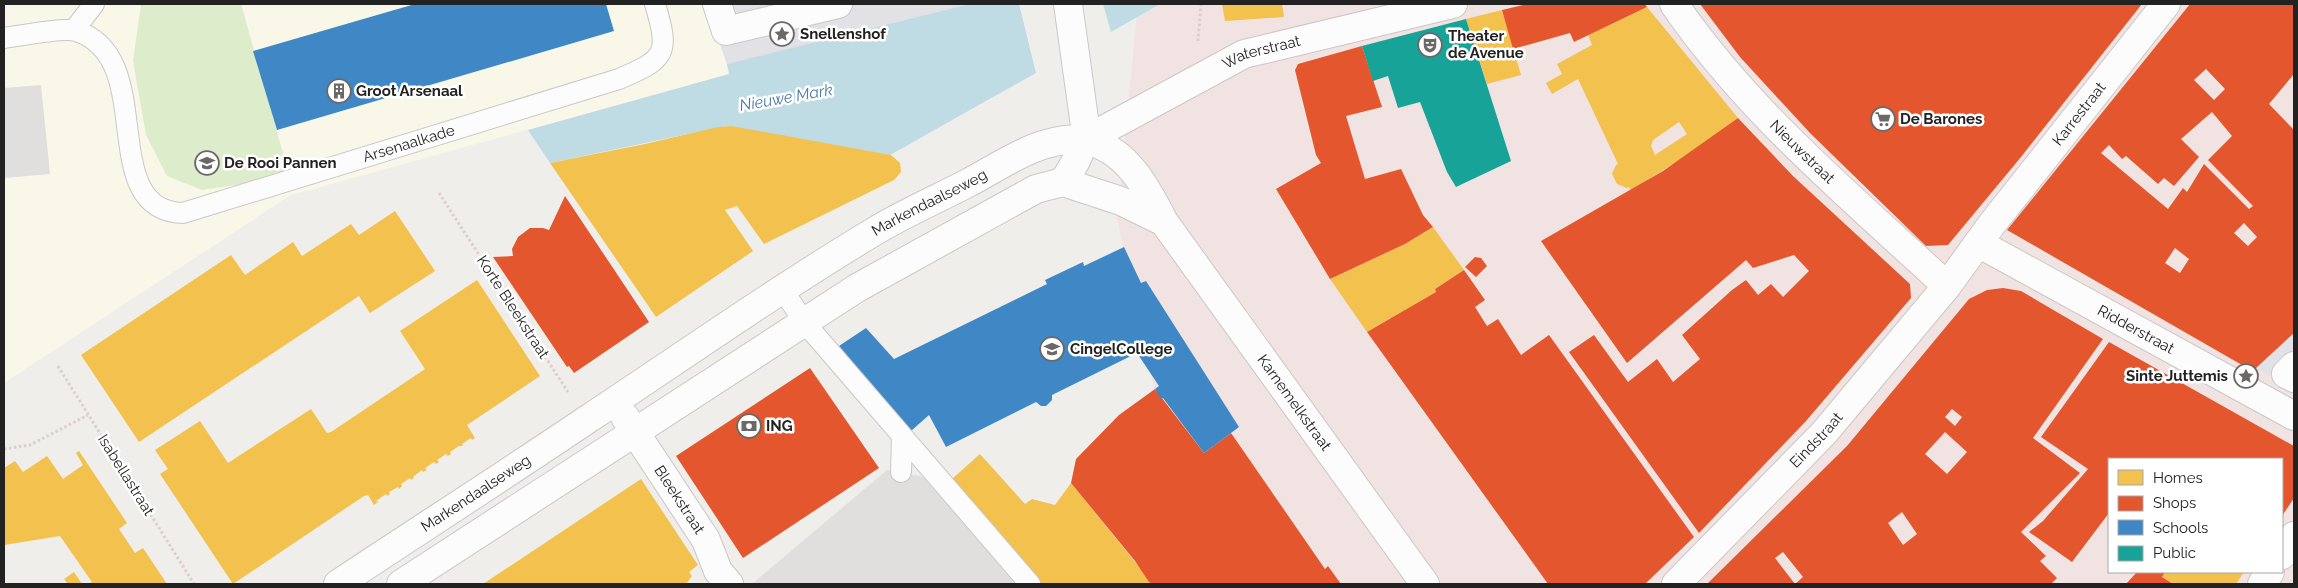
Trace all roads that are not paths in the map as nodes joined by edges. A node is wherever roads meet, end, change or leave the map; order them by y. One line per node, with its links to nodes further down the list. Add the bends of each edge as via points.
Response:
1 (94, 4): 9 (lane)
2 (655, 4): 9 (lane, Arsenaalkade, via 663,37 659,56 655,62 619,79 195,211 174,212 157,204 141,187 133,166 116,67 98,44)
3 (717, 4): 4 (street, via 726,31)
4 (838, 4)
5 (1068, 4): 11 (street)
6 (1453, 4): 11 (street, Waterstraat, via 1244,54)
7 (1674, 4): 16 (street, Nieuwstraat, via 1762,109)
8 (2166, 4): 15 (street, Karrestraat)
9 (74, 30): 10 (lane)
10 (4, 38)
11 (1085, 140): 12 (street, via 1077,161); 13 (street, via 1112,176); 14 (street, Karnemelkstraat, via 1128,164 1144,183); 17 (street, Markendaalseweg, via 1050,142 1022,154 877,230)
12 (1063, 182): 13 (street); 18 (street, via 1031,191 857,288)
13 (1121, 200): 14 (street, Karnemelkstraat)
14 (1164, 222): 33 (street, Karnemelkstraat)
15 (1982, 226): 16 (street, Karrestraat); 22 (street, Ridderstraat)
16 (1947, 286): 34 (street, Eindstraat, via 1824,433)
17 (783, 290): 18 (lane); 21 (street, Markendaalseweg)
18 (804, 322): 23 (street); 24 (lane)
19 (2294, 366): 20 (street, via 2286,374)
20 (2294, 378)
21 (614, 401): 23 (street); 30 (street, Markendaalseweg)
22 (2294, 416)
23 (635, 432): 29 (street, Bleekstraat, via 706,540); 31 (street)
24 (902, 437): 25 (lane); 32 (lane)
25 (901, 472)
26 (2294, 536): 27 (street)
27 (2283, 553)
28 (2269, 573): 35 (street)
29 (719, 580)
30 (338, 584)
31 (401, 584)
32 (1030, 584)
33 (1425, 584)
34 (1676, 584)
35 (2262, 584)

